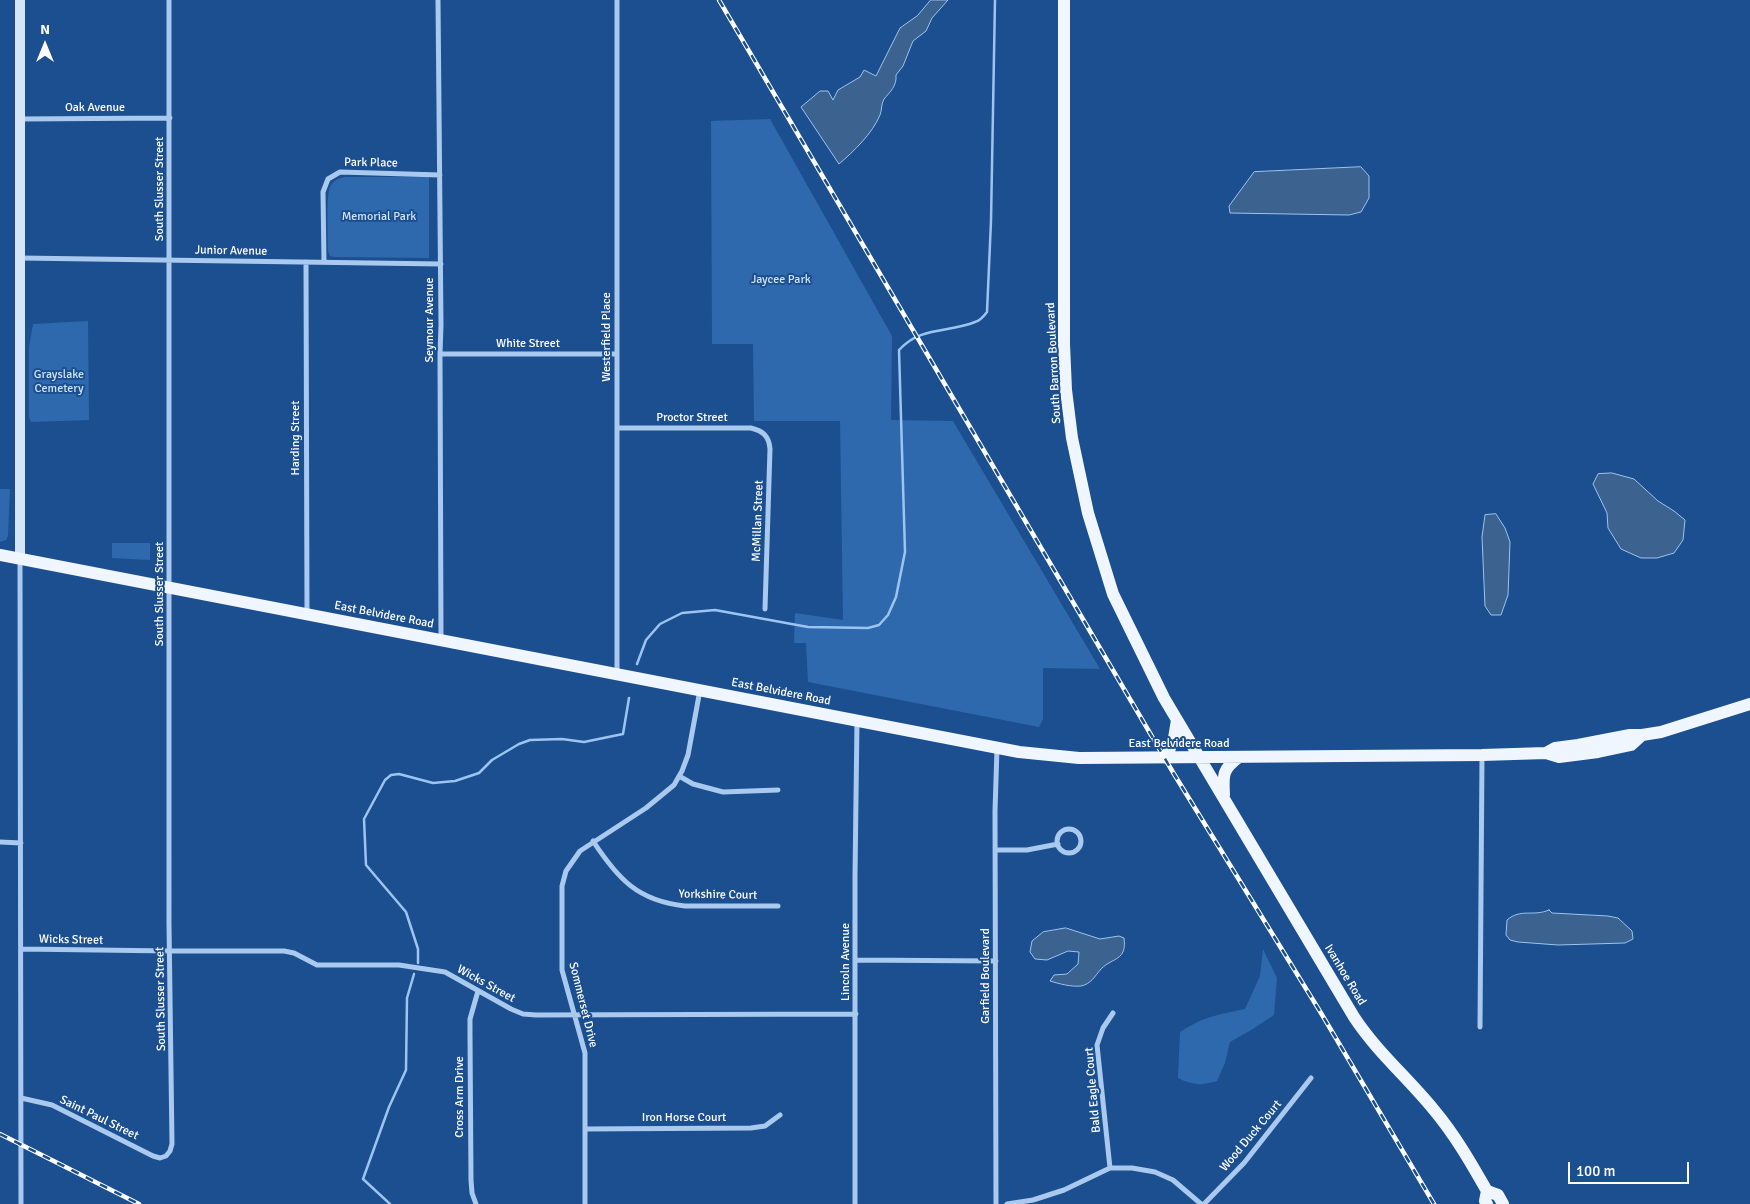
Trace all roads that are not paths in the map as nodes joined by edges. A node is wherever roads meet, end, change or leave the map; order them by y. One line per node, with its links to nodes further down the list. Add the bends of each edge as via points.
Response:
1 (20, 0): 7 (street)
2 (169, 0): 6 (street, South Slusser Street)
3 (438, 0): 8 (street, Seymour Avenue)
4 (617, 0): 15 (street, Westerfield Place)
5 (1064, 0): 28 (main road, South Barron Boulevard, via 1064,344 1072,438 1088,513 1113,594)
6 (170, 118): 7 (street, Oak Avenue); 10 (street, South Slusser Street)
7 (20, 119): 9 (street)
8 (440, 175): 12 (street, Park Place, via 340,172 328,180 323,192); 13 (street, Seymour Avenue)
9 (20, 258): 10 (street, Junior Avenue); 19 (street)
10 (170, 260): 11 (street, Junior Avenue); 20 (street, South Slusser Street)
11 (306, 262): 12 (street, Junior Avenue); 22 (street, Harding Street)
12 (324, 262): 13 (street, Junior Avenue)
13 (441, 264): 14 (street, Seymour Avenue)
14 (440, 354): 15 (street, White Street); 23 (street, Seymour Avenue)
15 (617, 354): 16 (street, Westerfield Place)
16 (617, 428): 17 (street, Proctor Street, via 751,428); 24 (street, Westerfield Place)
17 (766, 434): 21 (street, McMillan Street, via 770,449)
18 (0, 555): 19 (main road, East Belvidere Road)
19 (20, 559): 20 (main road, East Belvidere Road); 39 (street)
20 (170, 588): 22 (main road, East Belvidere Road); 44 (street, South Slusser Street)
21 (765, 609)
22 (306, 614): 23 (main road, East Belvidere Road)
23 (441, 640): 24 (main road, East Belvidere Road)
24 (617, 674): 25 (main road, East Belvidere Road)
25 (700, 690): 27 (main road, East Belvidere Road); 34 (street, Sommerset Drive, via 688,755)
26 (1750, 704): 30 (main road, East Belvidere Road, via 1642,735 1546,752)
27 (857, 720): 29 (main road, East Belvidere Road); 45 (street, Lincoln Avenue)
28 (1177, 720): 31 (main road, South Barron Boulevard); 33 (main road)
29 (997, 748): 33 (main road, East Belvidere Road, via 1079,758); 41 (street, Garfield Boulevard)
30 (1482, 755): 32 (main road, East Belvidere Road); 51 (street)
31 (1200, 757): 32 (main road, East Belvidere Road); 33 (main road, East Belvidere Road); 36 (main road, Ivanhoe Road)
32 (1238, 757): 36 (main road, via 1230,763 1223,776)
33 (1166, 758)
34 (679, 776): 35 (street, via 723,792); 37 (street, Sommerset Drive, via 662,797)
35 (778, 790)
36 (1224, 798): 58 (main road, Ivanhoe Road, via 1361,1028 1428,1102 1458,1142)
37 (593, 841): 42 (street, Yorkshire Court, via 621,879 655,900 685,906); 50 (street, Sommerset Drive, via 573,860 562,886 562,970)
38 (0, 842): 39 (street)
39 (21, 843): 43 (street)
40 (1058, 844): 40 (street, via 1065,852 1075,852 1081,843 1080,836 1075,830 1063,830 1058,836); 41 (street, via 1027,850)
41 (995, 850): 46 (street, Garfield Boulevard)
42 (778, 906)
43 (21, 949): 44 (street, Wicks Street); 53 (street)
44 (171, 951): 47 (street, Wicks Street, via 284,950 317,965 399,965 445,972); 56 (street, South Slusser Street, via 172,1144 166,1156 160,1158)
45 (856, 960): 46 (street); 49 (street, Lincoln Avenue)
46 (996, 961): 63 (street, Garfield Boulevard)
47 (478, 991): 50 (street, Wicks Street, via 523,1014); 60 (street, Cross Arm Drive, via 470,1018 471,1180)
48 (1113, 1013): 57 (street, Bald Eagle Court, via 1097,1045)
49 (856, 1014): 50 (street, Wicks Street); 62 (street, Lincoln Avenue)
50 (575, 1015): 55 (street, Sommerset Drive, via 585,1053)
51 (1480, 1027)
52 (1311, 1078): 65 (street, Wood Duck Court, via 1244,1163)
53 (21, 1098): 56 (street, Saint Paul Street, via 52,1105); 59 (street)
54 (780, 1115): 55 (street, Iron Horse Court, via 765,1126 751,1128)
55 (585, 1128): 61 (street, Sommerset Drive)
56 (138, 1148)
57 (1110, 1168): 64 (street, via 1064,1190); 65 (street, via 1155,1172 1173,1180)
58 (1488, 1191): 66 (main road); 67 (main road, Ivanhoe Road, via 1498,1194)
59 (21, 1204)
60 (476, 1204)
61 (586, 1204)
62 (855, 1204)
63 (996, 1204)
64 (1007, 1204)
65 (1203, 1204)
66 (1487, 1204)
67 (1503, 1204)

